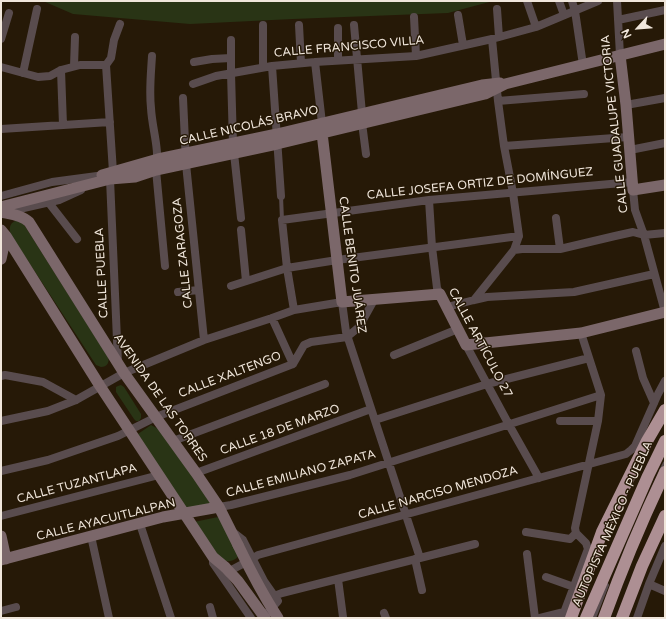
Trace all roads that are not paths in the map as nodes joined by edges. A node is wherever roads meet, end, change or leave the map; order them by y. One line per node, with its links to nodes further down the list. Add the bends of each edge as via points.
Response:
1 (527, 1): 20 (street)
2 (559, 1): 13 (street)
3 (572, 1): 10 (street)
4 (617, 1): 15 (street, CALLE GUADALUPE VICTORIA)
5 (662, 1): 9 (street)
6 (593, 2): 10 (street, CALLE FRANCISCO VILLA)
7 (37, 9): 44 (street)
8 (497, 9): 23 (street)
9 (665, 10): 15 (street)
10 (575, 11): 13 (street, CALLE FRANCISCO VILLA); 38 (street)
11 (9, 13): 24 (street)
12 (458, 15): 27 (street)
13 (564, 15): 20 (street, CALLE FRANCISCO VILLA)
14 (414, 17): 30 (street)
15 (618, 20): 28 (street, CALLE GUADALUPE VICTORIA)
16 (120, 24): 37 (street, via 111,58)
17 (299, 24): 36 (street)
18 (263, 25): 41 (street)
19 (354, 25): 32 (street)
20 (536, 27): 23 (street, CALLE FRANCISCO VILLA)
21 (338, 28): 33 (street)
22 (75, 37): 39 (street)
23 (495, 38): 27 (street, CALLE FRANCISCO VILLA); 47 (street)
24 (1, 39)
25 (231, 40): 31 (street)
26 (665, 44): 28 (main road, CALLE NICOLÁS BRAVO)
27 (464, 45): 30 (street, CALLE FRANCISCO VILLA)
28 (620, 55): 38 (main road, CALLE NICOLÁS BRAVO); 52 (main road, CALLE GUADALUPE VICTORIA)
29 (152, 56): 66 (street, via 151,108)
30 (416, 56): 32 (street, CALLE FRANCISCO VILLA)
31 (231, 58): 34 (street); 45 (street)
32 (356, 59): 33 (street, CALLE FRANCISCO VILLA); 53 (street)
33 (338, 60): 35 (street, CALLE FRANCISCO VILLA)
34 (194, 62)
35 (315, 62): 36 (street, CALLE FRANCISCO VILLA); 56 (street, CALLE BENITO JUÁREZ)
36 (301, 63): 40 (street, CALLE FRANCISCO VILLA)
37 (106, 65): 39 (street); 54 (street, CALLE PUEBLA)
38 (583, 65): 47 (main road, CALLE NICOLÁS BRAVO)
39 (74, 66): 43 (street)
40 (272, 66): 41 (street, CALLE FRANCISCO VILLA); 59 (street)
41 (263, 67): 45 (street, CALLE FRANCISCO VILLA)
42 (2, 68): 44 (street)
43 (61, 70): 44 (street, via 50,76 38,78); 55 (street)
44 (23, 73)
45 (230, 73): 46 (street, CALLE FRANCISCO VILLA); 62 (street)
46 (193, 84)
47 (499, 85): 51 (street); 53 (main road, CALLE NICOLÁS BRAVO, via 484,94)
48 (584, 94): 51 (street)
49 (183, 98): 65 (street, CALLE ZARAGOZA)
50 (665, 98): 52 (street)
51 (498, 101): 61 (street)
52 (626, 105): 58 (main road, CALLE GUADALUPE VICTORIA)
53 (362, 118): 56 (main road, CALLE NICOLÁS BRAVO); 64 (street)
54 (110, 122): 55 (street); 67 (street, CALLE PUEBLA)
55 (63, 125): 57 (street)
56 (322, 128): 59 (main road, CALLE NICOLÁS BRAVO); 76 (main road, CALLE BENITO JUÁREZ)
57 (1, 129)
58 (628, 137): 61 (street); 63 (main road, CALLE GUADALUPE VICTORIA)
59 (277, 139): 62 (main road, CALLE NICOLÁS BRAVO); 72 (street)
60 (665, 143): 63 (street)
61 (504, 146): 70 (street)
62 (233, 148): 65 (main road, CALLE NICOLÁS BRAVO); 77 (street, CALLE NICOLÁS BRAVO)
63 (630, 150): 69 (main road, CALLE GUADALUPE VICTORIA)
64 (366, 154)
65 (186, 159): 66 (main road, CALLE NICOLÁS BRAVO); 96 (street, CALLE ZARAGOZA)
66 (157, 164): 67 (main road, CALLE NICOLÁS BRAVO, via 136,177); 91 (street)
67 (105, 177): 71 (street, via 52,182); 74 (street); 75 (main road, CALLE NICOLÁS BRAVO); 115 (street, CALLE PUEBLA)
68 (665, 185): 69 (main road, CALLE JOSEFA ORTIZ DE DOMÍNGUEZ)
69 (633, 186): 70 (street, CALLE JOSEFA ORTIZ DE DOMÍNGUEZ); 83 (street, CALLE GUADALUPE VICTORIA, via 635,210)
70 (513, 193): 73 (street, CALLE JOSEFA ORTIZ DE DOMÍNGUEZ); 84 (street)
71 (1, 196)
72 (281, 196): 79 (lane)
73 (429, 200): 76 (street, CALLE JOSEFA ORTIZ DE DOMÍNGUEZ); 86 (street, CALLE ARTÍCULO 27)
74 (49, 203): 75 (street); 85 (street)
75 (1, 209): 115 (main road, AVENIDA DE LAS TORRES, via 29,222)
76 (332, 214): 79 (street, CALLE JOSEFA ORTIZ DE DOMÍNGUEZ); 90 (main road, CALLE BENITO JUÁREZ)
77 (241, 218)
78 (556, 218): 87 (street)
79 (282, 220): 92 (street)
80 (240, 230): 94 (street)
81 (3, 233): 89 (main road); 120 (main road)
82 (665, 233): 83 (street)
83 (644, 235): 87 (street, via 633,232); 93 (street, CALLE GUADALUPE VICTORIA)
84 (519, 236): 86 (street); 88 (street)
85 (77, 239)
86 (432, 247): 90 (street); 98 (street, CALLE ARTÍCULO 27)
87 (560, 249): 88 (street)
88 (514, 250): 100 (street)
89 (2, 251)
90 (337, 260): 92 (street); 101 (main road, CALLE BENITO JUÁREZ)
91 (165, 266)
92 (287, 268): 94 (street); 103 (street)
93 (654, 274): 100 (street, via 574,292); 104 (street, CALLE GUADALUPE VICTORIA)
94 (246, 281): 95 (street)
95 (231, 286)
96 (199, 290): 97 (street); 109 (street, CALLE ZARAGOZA)
97 (178, 292)
98 (440, 294): 99 (main road); 102 (main road, CALLE ARTÍCULO 27)
99 (374, 300): 101 (main road); 108 (street, via 360,327)
100 (474, 300): 102 (street)
101 (342, 302): 103 (street); 108 (street, CALLE BENITO JUÁREZ)
102 (446, 308): 106 (main road, CALLE ARTÍCULO 27)
103 (294, 310): 105 (street)
104 (665, 312): 107 (main road)
105 (272, 318): 109 (street); 114 (street)
106 (458, 329): 110 (main road, CALLE ARTÍCULO 27); 112 (street)
107 (581, 333): 110 (main road); 113 (street)
108 (347, 337): 114 (street, CALLE XALTENGO, via 304,345); 124 (street, CALLE BENITO JUÁREZ)
109 (204, 340): 115 (street)
110 (466, 345): 119 (street, CALLE ARTÍCULO 27)
111 (636, 351): 123 (street, via 643,378)
112 (394, 356)
113 (589, 358): 119 (street); 121 (street)
114 (293, 364): 126 (street, CALLE XALTENGO)
115 (121, 369): 120 (street); 126 (main road, AVENIDA DE LAS TORRES)
116 (1, 376): 122 (street, via 43,382)
117 (665, 381): 123 (street)
118 (325, 384): 133 (street)
119 (487, 384): 127 (street); 131 (street, CALLE ARTÍCULO 27)
120 (100, 386): 122 (street); 132 (main road)
121 (601, 394): 130 (street); 131 (street, CALLE EMILIANO ZAPATA)
122 (76, 400): 128 (street, via 48,411)
123 (654, 403): 136 (street, via 635,446)
124 (371, 409): 127 (street, CALLE BENITO JUÁREZ); 142 (street, CALLE 18 DE MARZO)
125 (665, 410): 136 (highway)
126 (156, 417): 132 (street, CALLE XALTENGO); 133 (main road, AVENIDA DE LAS TORRES)
127 (375, 420): 137 (street, CALLE BENITO JUÁREZ)
128 (1, 421)
129 (560, 421): 130 (street)
130 (598, 421): 139 (street)
131 (508, 423): 137 (street, CALLE EMILIANO ZAPATA); 144 (street, CALLE ARTÍCULO 27)
132 (129, 430): 140 (street, CALLE XALTENGO, via 48,460); 143 (main road)
133 (173, 441): 142 (main road, AVENIDA DE LAS TORRES)
134 (665, 441): 188 (highway, AUTOPISTA MÉXICO - PUEBLA)
135 (665, 450): 164 (lane, via 630,524)
136 (635, 453): 139 (street, CALLE NARCISO MENDOZA); 177 (highway)
137 (389, 462): 145 (street, CALLE EMILIANO ZAPATA, via 350,475); 148 (street, CALLE BENITO JUÁREZ)
138 (665, 463): 146 (lane)
139 (588, 464): 144 (street, CALLE NARCISO MENDOZA); 155 (street)
140 (1, 471)
141 (665, 472): 191 (highway, AUTOPISTA MÉXICO - PUEBLA, via 637,532)
142 (196, 473): 145 (main road, AVENIDA DE LAS TORRES)
143 (159, 475): 147 (main road); 149 (street, CALLE TUZANTLAPA)
144 (539, 478): 148 (street, CALLE NARCISO MENDOZA)
145 (219, 508): 147 (main road, CALLE AYACUITLALPAN); 153 (main road, AVENIDA DE LAS TORRES)
146 (641, 513)
147 (184, 514): 151 (main road, CALLE AYACUITLALPAN); 165 (main road)
148 (406, 515): 162 (street, CALLE NARCISO MENDOZA, via 258,555); 163 (street, CALLE BENITO JUÁREZ)
149 (1, 516)
150 (665, 516): 192 (highway)
151 (140, 524): 157 (main road, CALLE AYACUITLALPAN); 180 (street)
152 (635, 527): 190 (lane)
153 (231, 530): 162 (street, via 243,540); 185 (main road, AVENIDA DE LAS TORRES, bridge)
154 (526, 532): 155 (street, via 570,539)
155 (576, 533): 170 (street, via 588,549)
156 (1, 536): 161 (main road)
157 (91, 536): 161 (main road, CALLE AYACUITLALPAN); 179 (street)
158 (476, 544): 163 (street)
159 (665, 546): 169 (street)
160 (527, 554): 186 (street)
161 (4, 559)
162 (252, 559): 165 (street, CALLE NARCISO MENDOZA); 173 (street)
163 (417, 559): 167 (street); 171 (street, CALLE BENITO JUÁREZ)
164 (613, 568)
165 (224, 571): 182 (street); 184 (main road, bridge, via 238,581)
166 (546, 577): 170 (street)
167 (338, 579): 173 (street); 178 (street)
168 (608, 582): 189 (lane)
169 (649, 584): 172 (street); 193 (street)
170 (574, 587): 177 (street)
171 (422, 590)
172 (665, 591)
173 (274, 596): 183 (street, via 278,602)
174 (210, 607): 181 (street)
175 (16, 608): 176 (street)
176 (1, 611)
177 (566, 616): 187 (street)
178 (343, 617)
179 (109, 618)
180 (171, 618)
181 (213, 618)
182 (251, 618)
183 (262, 618)
184 (265, 618)
185 (278, 618)
186 (535, 618)
187 (540, 618)
188 (586, 618)
189 (594, 618)
190 (599, 618)
191 (604, 618)
192 (622, 618)
193 (637, 618)

